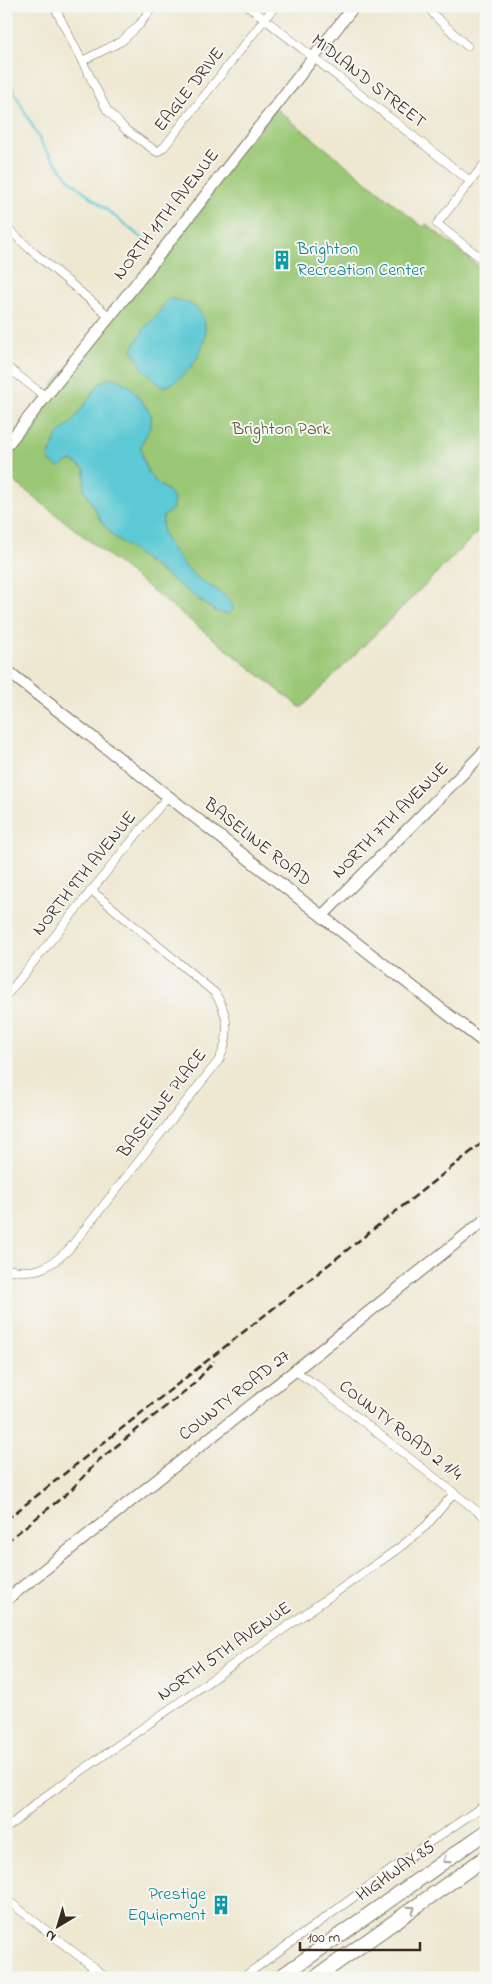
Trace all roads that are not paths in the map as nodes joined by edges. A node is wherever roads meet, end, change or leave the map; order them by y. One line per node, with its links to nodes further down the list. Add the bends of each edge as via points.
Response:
1 (54, 6): 10 (street, EAGLE DRIVE)
2 (153, 6): 10 (street, via 122,41)
3 (248, 6): 7 (street, MIDLAND STREET)
4 (275, 6): 7 (street)
5 (354, 6): 9 (street, NORTH 11TH AVENUE)
6 (428, 6): 8 (street)
7 (264, 19): 9 (street, MIDLAND STREET); 10 (street, EAGLE DRIVE, via 157,152 113,117)
8 (467, 46)
9 (313, 57): 12 (street, MIDLAND STREET); 15 (street, NORTH 11TH AVENUE)
10 (82, 61)
11 (486, 162): 12 (street)
12 (470, 182): 14 (street, via 437,224)
13 (6, 227): 15 (street)
14 (486, 262)
15 (109, 316): 17 (street, NORTH 11TH AVENUE)
16 (6, 366): 17 (street)
17 (46, 397): 18 (street, NORTH 11TH AVENUE)
18 (6, 446)
19 (6, 670): 21 (street, BASELINE ROAD)
20 (486, 750): 23 (street, NORTH 7TH AVENUE)
21 (168, 796): 22 (street, NORTH 9TH AVENUE); 23 (street, BASELINE ROAD)
22 (91, 890): 24 (street, NORTH 9TH AVENUE); 27 (street, BASELINE PLACE, via 215,993 227,1018 227,1038 219,1060 69,1249 53,1264 42,1269 24,1272)
23 (322, 916): 25 (street, BASELINE ROAD)
24 (6, 996)
25 (486, 1044)
26 (486, 1219): 28 (street, COUNTY ROAD 27)
27 (6, 1269)
28 (294, 1371): 29 (street, COUNTY ROAD 2 1/4); 31 (street, COUNTY ROAD 27)
29 (454, 1493): 30 (street, COUNTY ROAD 2 1/4); 33 (street, NORTH 5TH AVENUE, via 426,1526 400,1548 40,1800)
30 (486, 1518)
31 (6, 1600)
32 (486, 1804): 40 (street)
33 (6, 1829)
34 (486, 1832): 41 (highway, HIGHWAY 85, one-way to 41)
35 (486, 1857): 42 (highway, one-way to 35)
36 (6, 1899): 37 (street)
37 (94, 1968): 38 (street); 39 (street)
38 (86, 1978)
39 (108, 1978)
40 (242, 1978)
41 (279, 1978)
42 (315, 1978)

